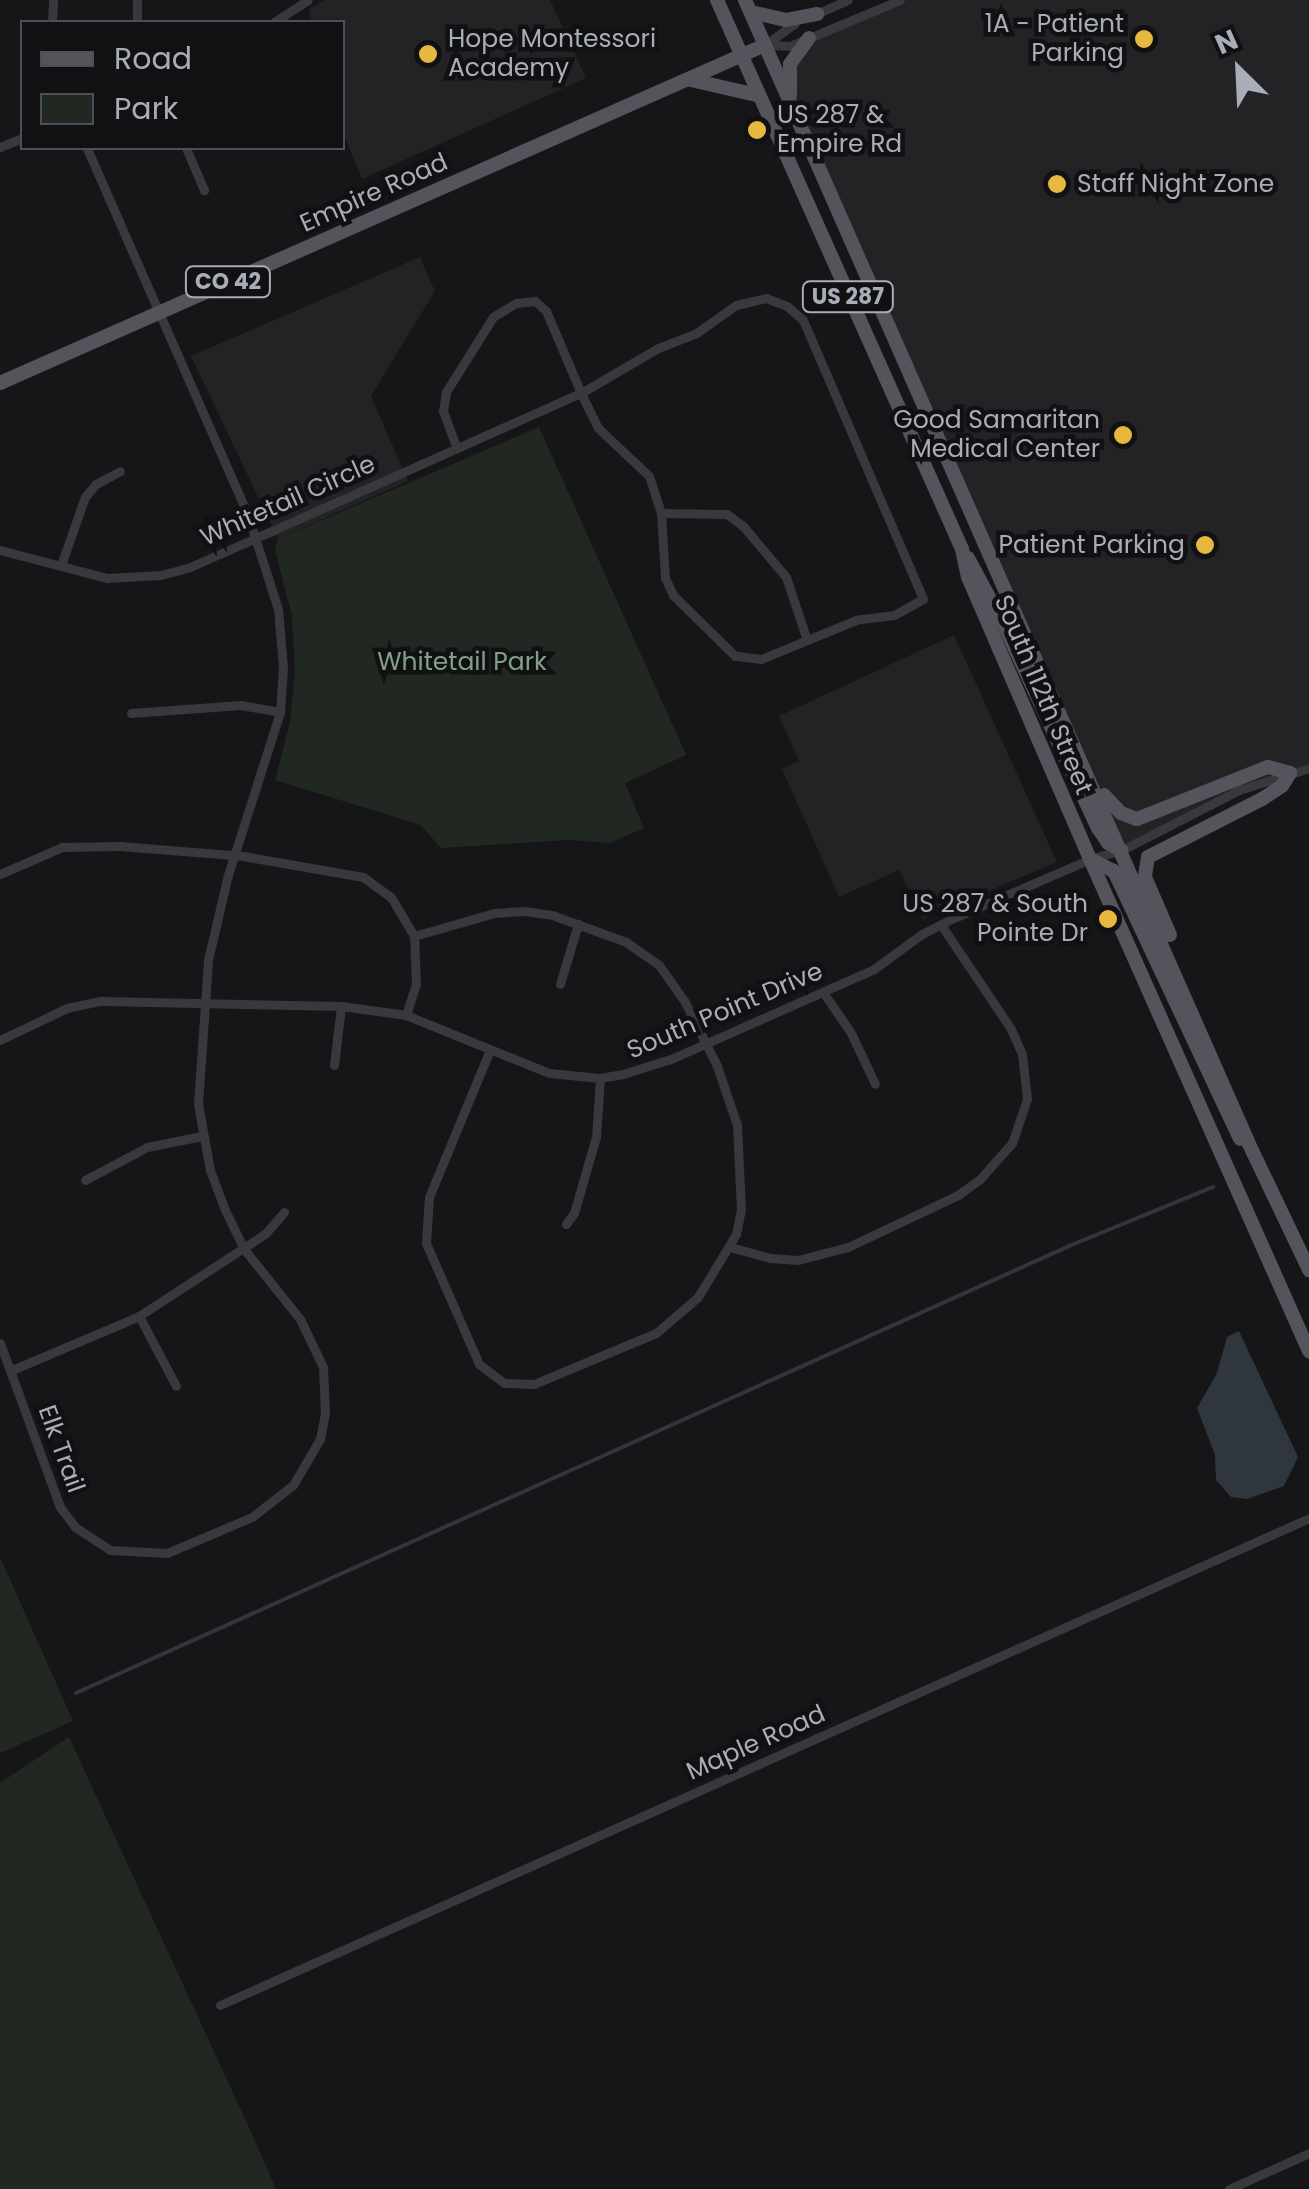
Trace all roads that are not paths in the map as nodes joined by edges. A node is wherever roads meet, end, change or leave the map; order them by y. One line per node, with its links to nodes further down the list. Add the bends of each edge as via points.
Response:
1 (308, 0): 7 (street)
2 (717, 0): 10 (main road, South 112th Street / US 287)
3 (848, 0): 6 (street)
4 (900, 0): 8 (street)
5 (748, 6): 6 (main road, via 786,20); 9 (main road, South 112th Street / US 287)
6 (817, 14): 9 (street)
7 (277, 20)
8 (809, 38): 9 (street, via 790,46); 13 (main road, via 790,64)
9 (765, 44): 10 (main road, Empire Road / CO 42); 13 (main road, South 112th Street / US 287)
10 (739, 56): 11 (main road, Empire Road / CO 42); 12 (main road, South 112th Street / US 287)
11 (685, 79): 12 (main road); 17 (main road, Empire Road / CO 42)
12 (757, 95): 24 (main road, South 112th Street / US 287)
13 (790, 101): 32 (main road, South 112th Street / US 287)
14 (88, 150): 17 (street)
15 (187, 150): 16 (street)
16 (204, 190)
17 (159, 312): 18 (main road, Empire Road / CO 42); 23 (street)
18 (0, 382)
19 (581, 394): 20 (street, Whitetail Circle); 20 (street, via 544,306 526,299 516,303 492,317 444,397); 22 (street, Whitetail Circle, via 598,428 649,476); 27 (street, Whitetail Circle, via 753,298 786,306 803,320 923,594 919,604 894,615 856,620)
20 (457, 448): 23 (street, Whitetail Circle)
21 (120, 471): 26 (street, via 85,497)
22 (661, 513): 27 (street, via 727,514 743,526 786,577); 27 (street, Whitetail Circle, via 665,578 673,595 735,656 761,659)
23 (257, 537): 26 (street, Whitetail Circle, via 161,575 107,578); 28 (street, via 281,626)
24 (962, 549): 33 (main road, via 1098,828); 35 (main road, South 112th Street / US 287)
25 (0, 550): 26 (street, Whitetail Circle)
26 (61, 565)
27 (808, 640)
28 (280, 712): 29 (street, via 240,705); 34 (street)
29 (131, 713)
30 (1309, 768): 31 (street, South Point Drive)
31 (1290, 772): 32 (main road, via 1268,766 1138,819 1117,810); 33 (street, South Point Drive, via 1239,790); 52 (main road, via 1262,799 1154,852 1145,867 1252,1132)
32 (1091, 779): 33 (main road, South 112th Street / US 287)
33 (1122, 850): 35 (street, South Point Drive); 52 (main road, South 112th Street / US 287)
34 (234, 855): 36 (street, via 160,846 62,847); 39 (street, via 362,877 391,897); 42 (street)
35 (1090, 859): 38 (street, South Point Drive); 52 (main road, via 1114,871 1230,1122); 61 (main road, South 112th Street / US 287)
36 (0, 874)
37 (578, 924): 39 (street, via 538,913 494,913); 40 (street); 46 (street, via 626,942 659,965)
38 (941, 925): 41 (street, South Point Drive, via 874,969); 56 (street, via 1022,1054 1027,1099 1012,1143 958,1195 848,1247 798,1260)
39 (414, 936): 44 (street, via 416,984)
40 (560, 984)
41 (823, 992): 46 (street, South Point Drive); 50 (street)
42 (203, 1001): 43 (street, South Point Drive); 45 (street, via 101,1001 67,1008); 51 (street)
43 (341, 1006): 44 (street, South Point Drive); 48 (street)
44 (406, 1015): 47 (street, South Point Drive)
45 (0, 1040)
46 (705, 1043): 49 (street, South Point Drive, via 641,1070); 56 (street, via 728,1094 740,1144 740,1209)
47 (489, 1052): 49 (street, South Point Drive, via 549,1073); 56 (street, via 446,1150 425,1220 430,1260 490,1376 534,1384 656,1333 698,1297)
48 (334, 1065)
49 (600, 1078): 55 (street, via 596,1137)
50 (875, 1084)
51 (202, 1136): 53 (street, via 147,1147); 57 (street, via 216,1190)
52 (1249, 1144): 58 (main road, South 112th Street / US 287)
53 (86, 1180)
54 (284, 1212): 57 (street)
55 (566, 1224)
56 (730, 1247)
57 (244, 1248): 59 (street); 62 (street, Elk Trail, via 312,1339 324,1378 320,1439 292,1486 264,1510 179,1550 148,1556 94,1542 52,1490)
58 (1309, 1270)
59 (139, 1316): 62 (street); 63 (street)
60 (0, 1342): 62 (street, Elk Trail)
61 (1309, 1351)
62 (12, 1370)
63 (176, 1386)
64 (1309, 1518): 65 (street, Maple Road)
65 (220, 2005)
66 (1309, 2153): 67 (street)
67 (1229, 2189)

